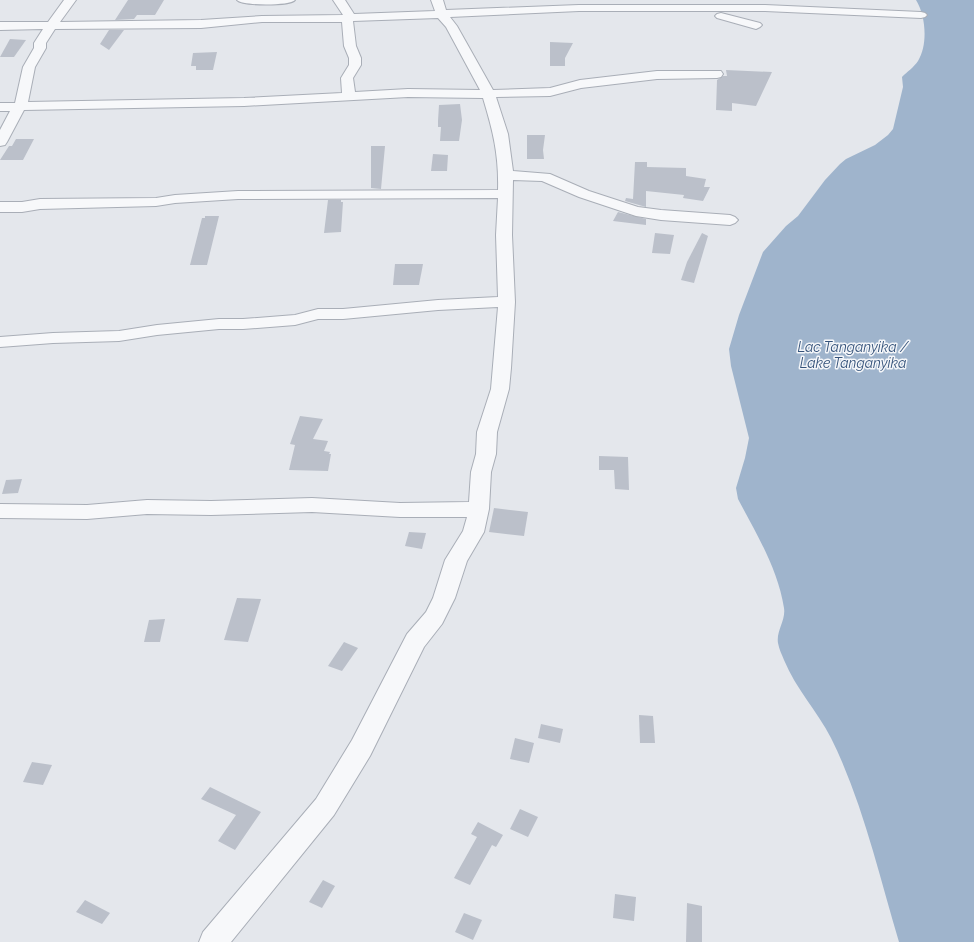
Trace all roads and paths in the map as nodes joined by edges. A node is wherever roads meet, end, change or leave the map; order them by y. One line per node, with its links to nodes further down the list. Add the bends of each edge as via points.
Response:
1 (70, 0): 12 (street)
2 (242, 0): 3 (street)
3 (289, 0)
4 (339, 0): 9 (street, via 349,15)
5 (662, 4): 6 (street, via 579,8); 7 (street)
6 (440, 8): 9 (street); 14 (street)
7 (677, 8): 8 (street, via 760,8); 10 (street)
8 (921, 15)
9 (347, 18): 12 (street, via 262,19 130,26); 15 (street, via 350,46 355,58 355,65 347,78)
10 (756, 25)
11 (0, 26): 12 (street)
12 (51, 26): 17 (street, via 40,43 30,67 25,95)
13 (717, 74): 14 (street, via 656,75 580,84 550,92)
14 (488, 93): 15 (street); 19 (street, via 501,134)
15 (349, 95): 17 (street, via 244,102)
16 (0, 107): 17 (street)
17 (18, 107): 18 (street)
18 (0, 142)
19 (506, 184): 20 (street, via 238,195 156,202); 21 (street, via 545,177 584,194 636,211); 22 (street, via 504,235)
20 (0, 207)
21 (730, 220)
22 (507, 302): 23 (street, via 318,314 295,320 157,330 118,336); 24 (street, via 500,389 487,432)
23 (0, 342)
24 (479, 509): 25 (street, via 400,510 312,505 147,507 87,512); 26 (street, via 473,532 456,560 444,598 434,618 415,640 361,748 325,807)
25 (0, 511)
26 (213, 942)

